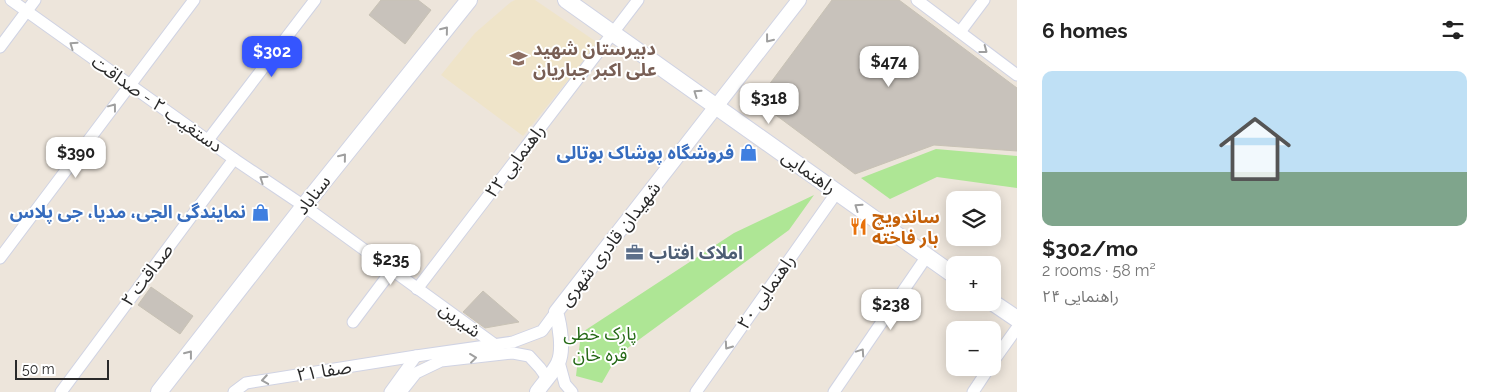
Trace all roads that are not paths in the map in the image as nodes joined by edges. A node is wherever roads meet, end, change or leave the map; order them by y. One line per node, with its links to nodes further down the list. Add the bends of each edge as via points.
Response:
1 (10, 0): 11 (street, دستغیب ۲ - صداقت)
2 (34, 0): 11 (street)
3 (194, 0): 16 (street)
4 (315, 0): 18 (street)
5 (468, 0): 21 (main road, سناباد, one-way to 5)
6 (566, 0): 13 (main road, راهنمایی)
7 (638, 0): 13 (street, راهنمایی ۲۲)
8 (799, 0): 17 (street, شهیدان قادری شهری, one-way to 17)
9 (917, 0): 12 (street)
10 (984, 0): 12 (street)
11 (26, 11): 14 (street); 16 (street, دستغیب ۲ - صداقت, one-way to 11)
12 (960, 32): 15 (street, one-way to 15)
13 (612, 33): 17 (main road, راهنمایی, one-way to 13); 26 (street, راهنمایی ۲۲)
14 (0, 47)
15 (1017, 75)
16 (130, 85): 18 (street, دستغیب ۲ - صداقت); 23 (street, one-way to 16)
17 (716, 107): 20 (main road, راهنمایی); 28 (street, شهیدان قادری شهری)
18 (208, 140): 19 (street, دستغیب ۲ - صداقت)
19 (234, 159): 21 (street, دستغیب ۲ - صداقت, one-way to 19); 38 (street, صداقت ۲)
20 (837, 192): 22 (main road, راهنمایی, one-way to 20); 45 (street, راهنمایی ۲۰, one-way to 45)
21 (304, 206): 24 (street, شیرین); 39 (main road, سناباد, one-way to 21)
22 (927, 256): 25 (main road, راهنمایی); 46 (street, one-way to 22)
23 (0, 258)
24 (392, 270): 26 (street, شیرین); 30 (street)
25 (946, 270)
26 (417, 289): 32 (street, شیرین)
27 (1001, 308): 29 (main road)
28 (556, 312): 32 (street, صفا ۲۱, via 542,331 513,342); 35 (street, شهیدان قادری شهری, via 561,341)
29 (1017, 320)
30 (353, 322)
31 (1017, 328): 33 (street)
32 (494, 344): 34 (street, صفا ۲۱)
33 (1001, 350)
34 (416, 356): 40 (street, صفا ۲۱, one-way to 40, via 246,383); 41 (street)
35 (559, 362): 37 (street); 44 (street, via 565,384)
36 (984, 376): 47 (street)
37 (547, 378): 42 (street, one-way to 37, via 416,373 441,361 513,353 529,356); 43 (street)
38 (61, 392)
39 (159, 392)
40 (234, 392)
41 (390, 392)
42 (401, 392)
43 (537, 392)
44 (572, 392)
45 (696, 392)
46 (834, 392)
47 (972, 392)

